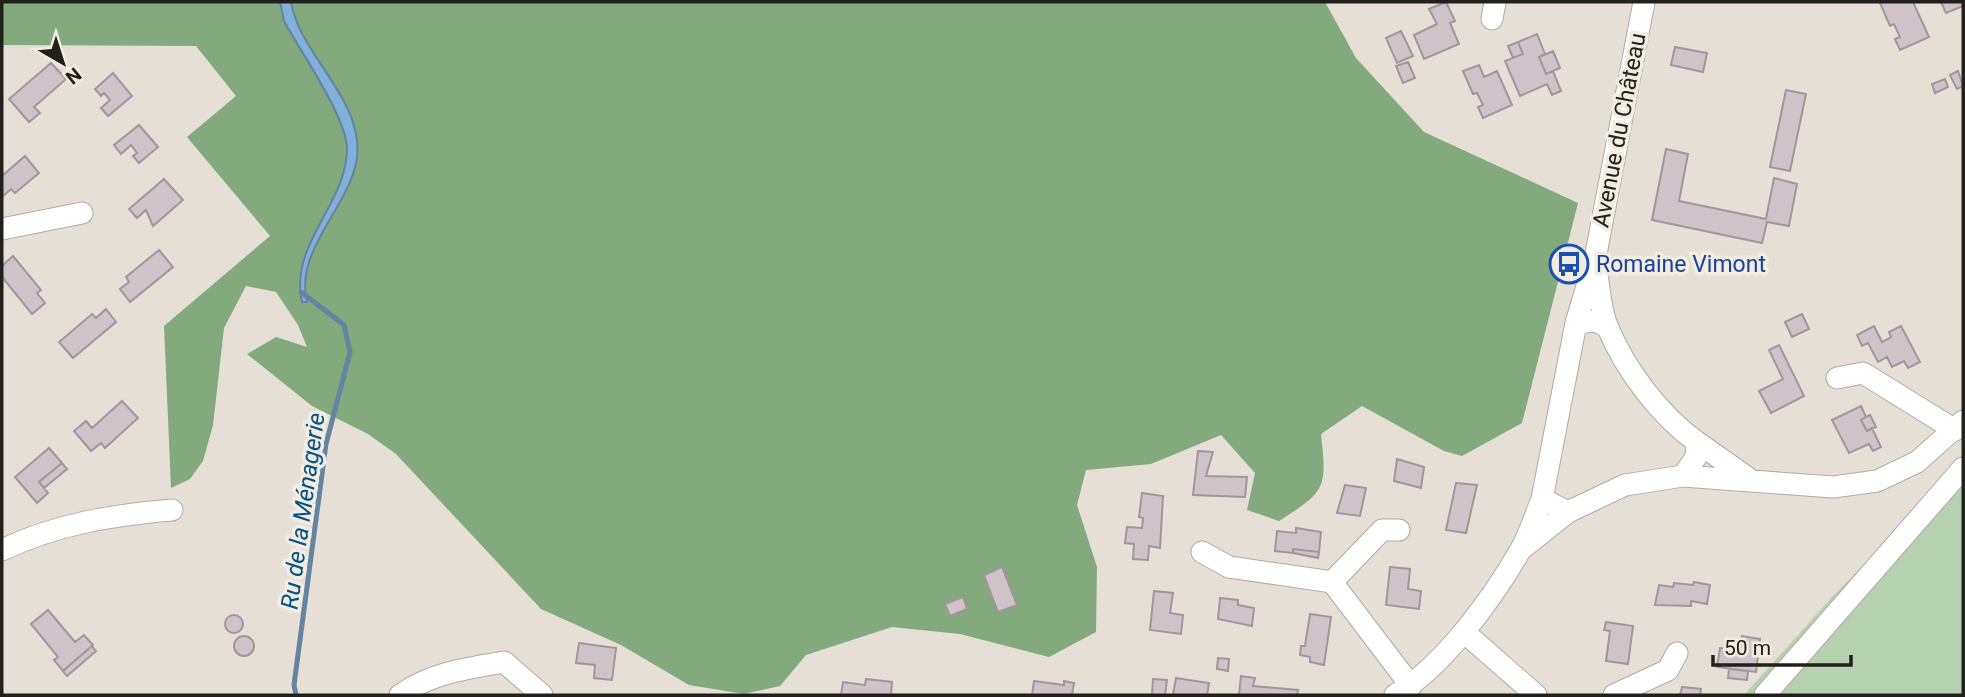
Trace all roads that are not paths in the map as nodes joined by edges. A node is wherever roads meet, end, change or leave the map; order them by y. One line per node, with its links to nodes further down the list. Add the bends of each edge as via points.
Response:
1 (1644, 2): 4 (street, Avenue du Château)
2 (82, 213): 3 (street)
3 (2, 229)
4 (1595, 259): 5 (street, Avenue du Château); 6 (street, Avenue du Château)
5 (1576, 323): 6 (street, via 1596,321); 13 (street, Avenue du Château)
6 (1607, 327): 9 (street, via 1652,398)
7 (1837, 378): 8 (street, via 1863,373)
8 (1959, 426): 12 (street, via 1917,462 1877,481 1833,487)
9 (1697, 442): 11 (street, via 1696,457); 12 (street)
10 (1963, 468): 28 (street)
11 (1683, 475): 12 (street); 15 (street, via 1625,485)
12 (1748, 478)
13 (1542, 499): 15 (street); 17 (street, Avenue du Château)
14 (172, 510): 18 (street, via 116,514)
15 (1568, 512): 17 (street)
16 (1399, 530): 20 (street, via 1381,530)
17 (1522, 548): 21 (street)
18 (2, 550)
19 (1202, 552): 20 (street, via 1229,567)
20 (1332, 582): 23 (street)
21 (1464, 632): 23 (street); 26 (street)
22 (1677, 653): 27 (street, via 1668,670)
23 (1403, 691)
24 (400, 695): 25 (street, via 416,684 456,670 504,662)
25 (541, 695)
26 (1535, 695)
27 (1614, 695)
28 (1765, 695)

